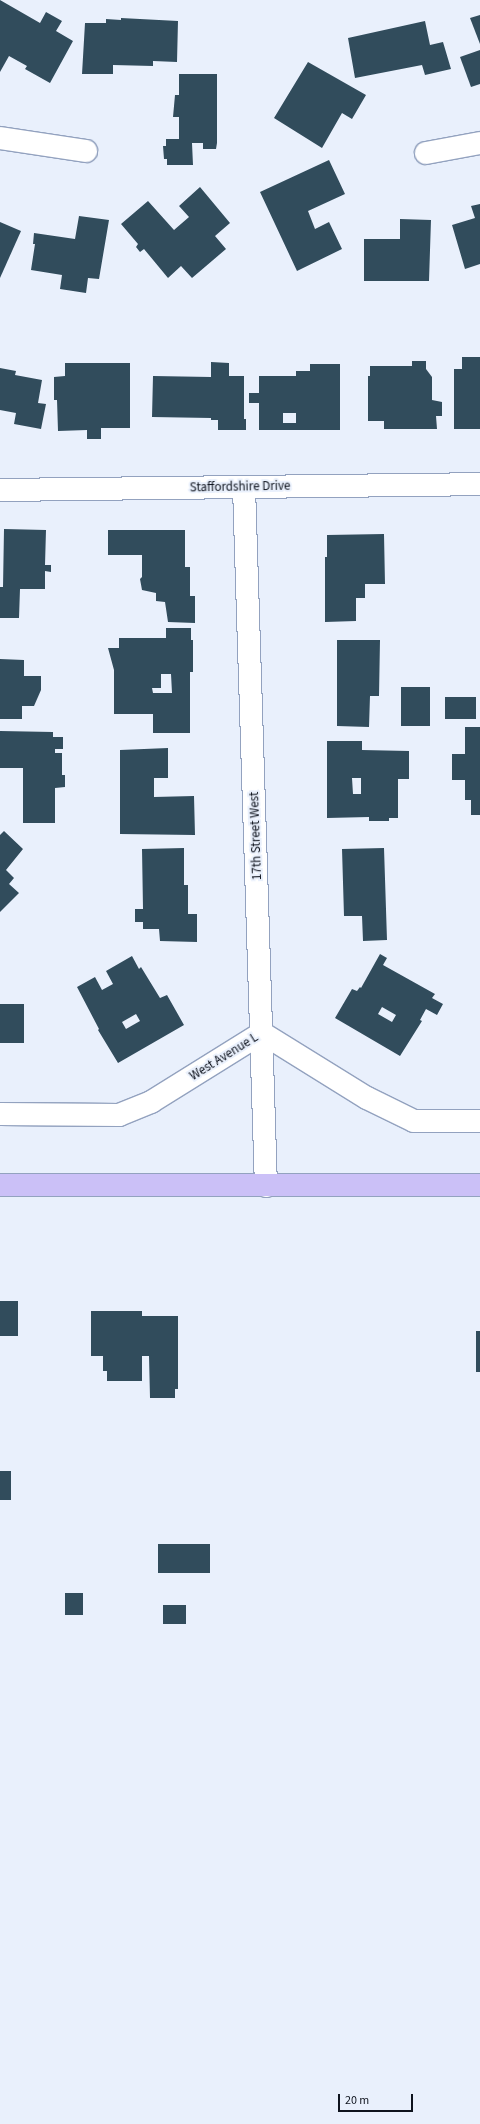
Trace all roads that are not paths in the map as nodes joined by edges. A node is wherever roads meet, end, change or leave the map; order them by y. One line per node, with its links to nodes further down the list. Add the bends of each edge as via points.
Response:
1 (0, 138): 3 (street)
2 (480, 143): 4 (street)
3 (86, 151)
4 (426, 153)
5 (480, 484): 6 (street, Staffordshire Drive)
6 (244, 487): 7 (street, Staffordshire Drive); 8 (street, 17th Street West)
7 (0, 490)
8 (262, 1033): 9 (street, West Avenue L, via 151,1102 119,1115); 10 (street, West Avenue L, via 367,1098 414,1121); 13 (street, 17th Street West)
9 (0, 1114)
10 (480, 1121)
11 (0, 1185): 13 (main road)
12 (480, 1185): 13 (main road)
13 (266, 1186)

